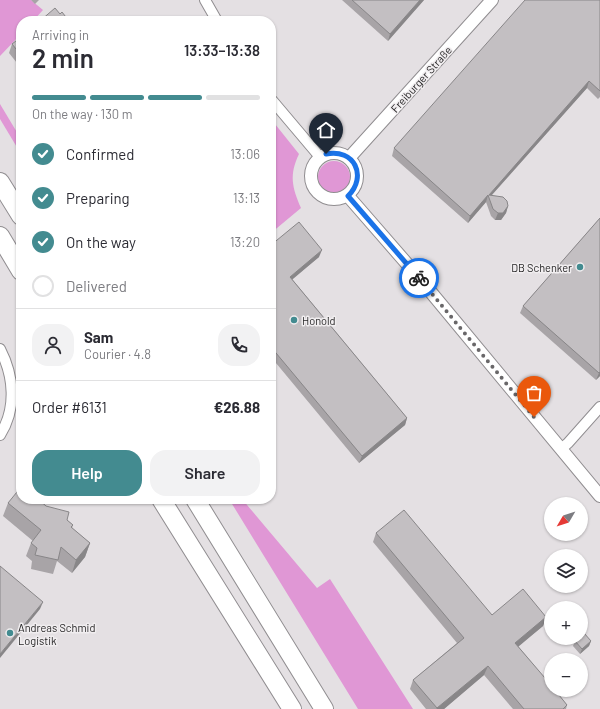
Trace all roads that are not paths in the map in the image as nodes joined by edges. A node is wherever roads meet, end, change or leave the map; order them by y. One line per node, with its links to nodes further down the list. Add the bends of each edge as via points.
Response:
1 (205, 0): 3 (street)
2 (492, 0): 6 (street, Freiburger Straße)
3 (214, 16)
4 (276, 105): 5 (street)
5 (320, 158): 6 (street, via 326,154 340,153); 8 (street, via 311,171 313,187 325,198 332,200)
6 (349, 158): 8 (street, via 358,175 354,190)
7 (0, 182): 9 (highway)
8 (348, 196): 15 (street)
9 (16, 208)
10 (0, 236): 11 (highway)
11 (16, 263)
12 (0, 349): 14 (street, via 9,371 12,394 9,417)
13 (600, 407): 15 (street)
14 (0, 435)
15 (561, 449): 16 (street)
16 (600, 496)
17 (164, 504): 19 (highway)
18 (198, 504): 20 (highway)
19 (292, 709)
20 (324, 709)

